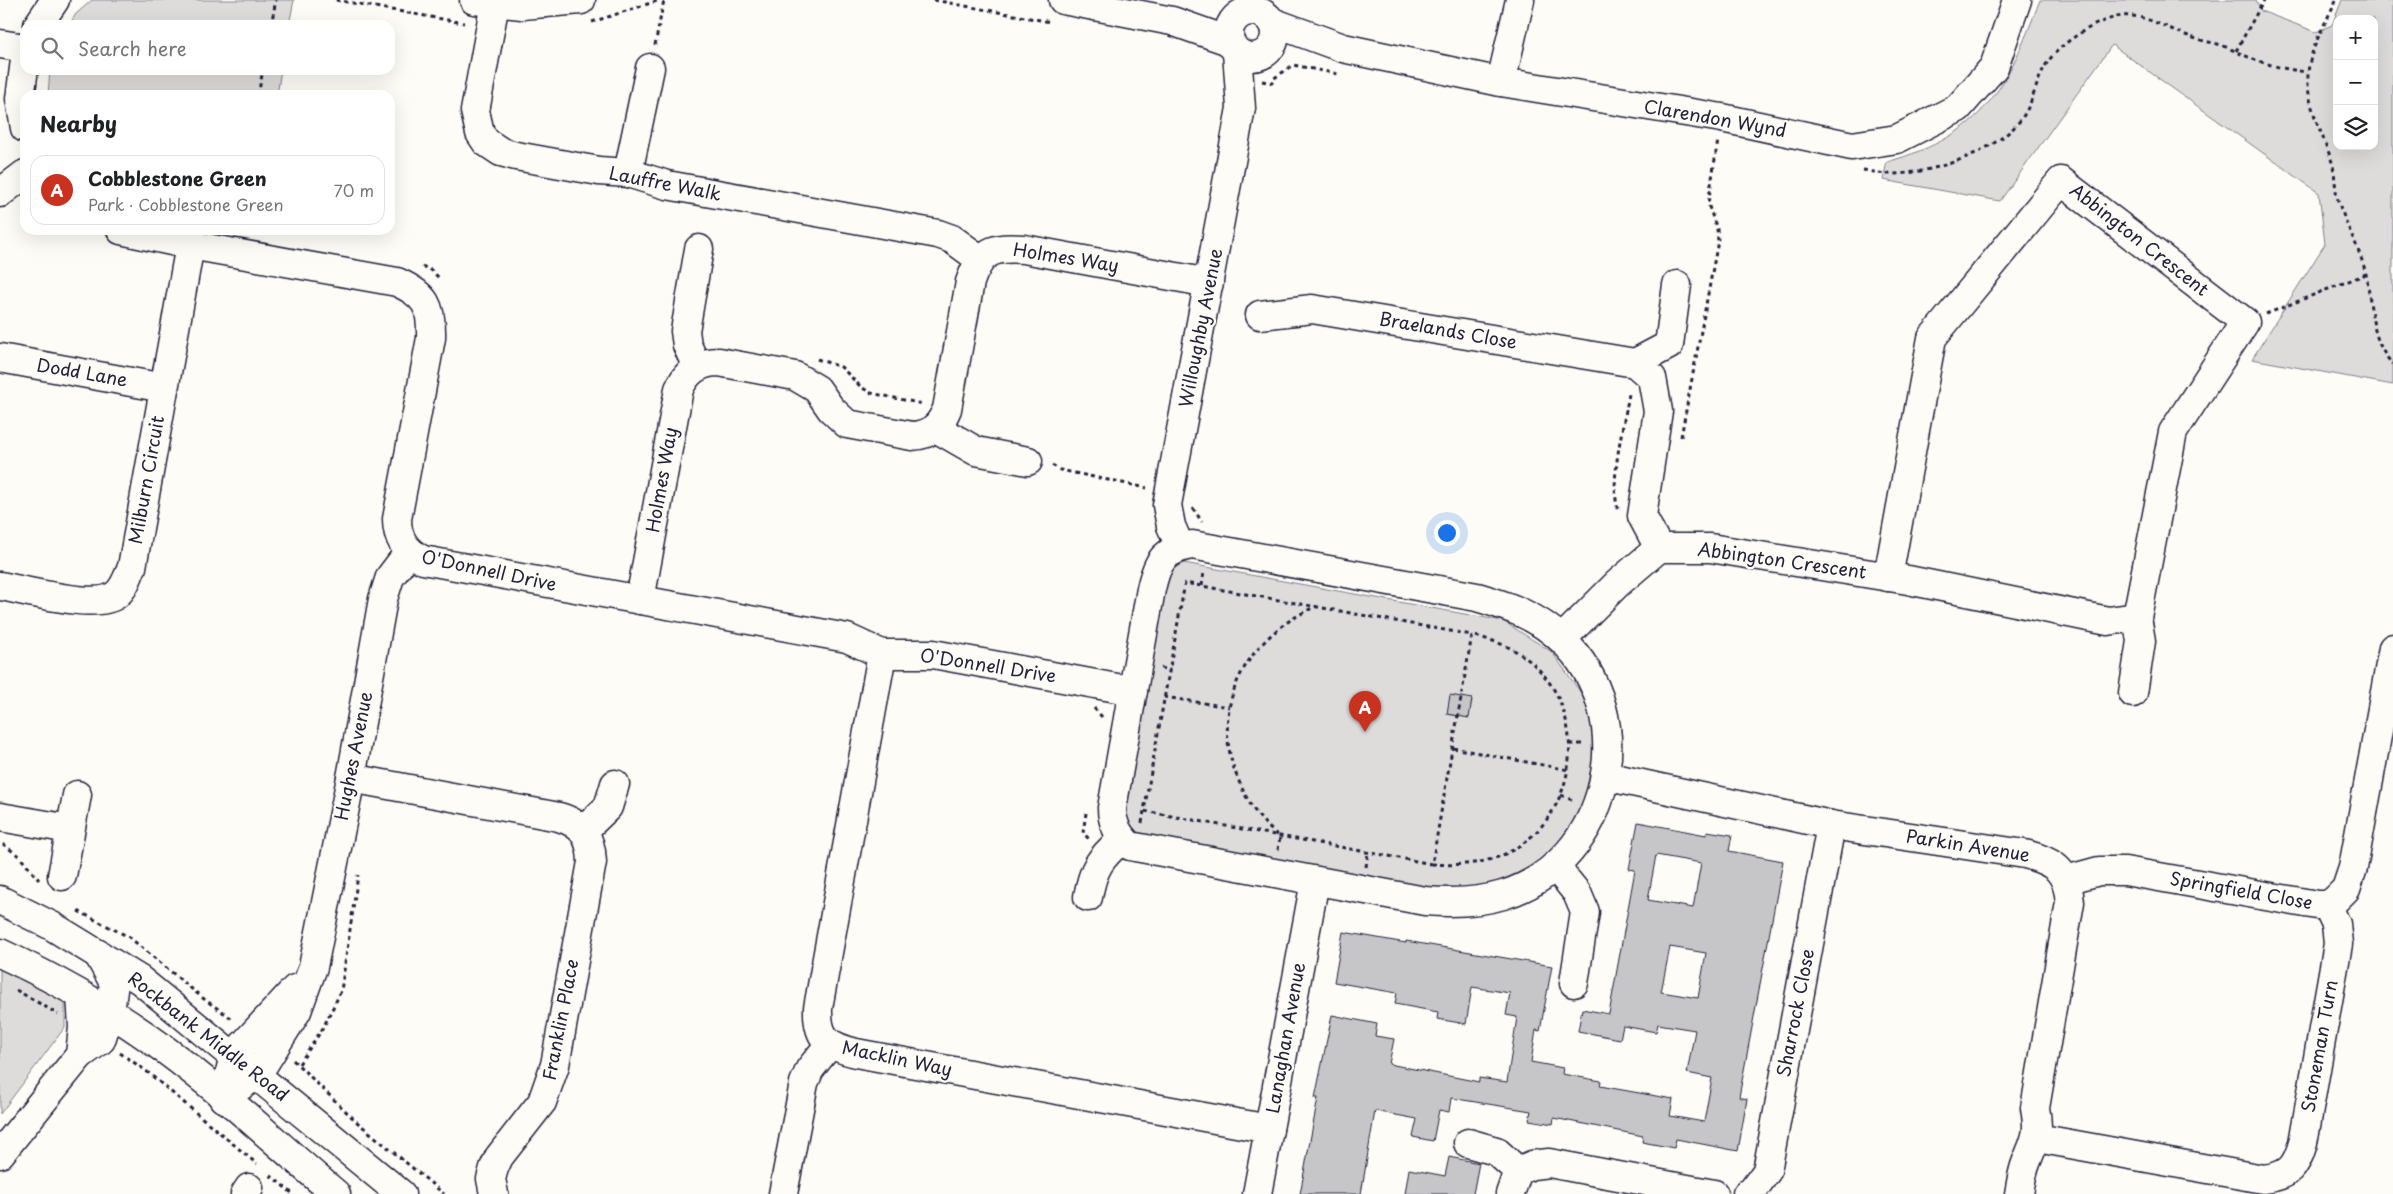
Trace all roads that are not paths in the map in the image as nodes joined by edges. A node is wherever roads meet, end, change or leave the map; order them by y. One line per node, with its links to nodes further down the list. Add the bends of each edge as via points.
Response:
1 (55, 0): 7 (street)
2 (580, 0): 6 (street, via 550,4)
3 (1063, 0): 8 (street, via 1172,21)
4 (1520, 0): 13 (street)
5 (2017, 0): 13 (street, Clarendon Wynd, via 1994,67 1976,88 1958,108 1897,139 1852,146 1722,118)
6 (484, 2): 16 (street, Lauffre Walk, via 475,111 480,133 486,142 501,152 516,156)
7 (41, 20)
8 (1236, 26): 9 (street, via 1243,12 1256,11); 9 (street, via 1250,58); 15 (street, Willoughby Avenue)
9 (1269, 28): 13 (street, Clarendon Wynd, via 1343,48); 15 (street, Willoughby Avenue, via 1257,80)
10 (0, 44): 11 (street)
11 (19, 65): 14 (street)
12 (650, 68): 16 (street)
13 (1501, 82)
14 (20, 99)
15 (1241, 108): 23 (street, Willoughby Avenue)
16 (628, 173): 22 (street, Lauffre Walk, via 667,186 938,234 952,239)
17 (20, 178): 18 (street)
18 (0, 193)
19 (144, 235): 20 (street, O'Donnell Drive)
20 (190, 245): 29 (street, Milburn Circuit); 34 (street, O'Donnell Drive, via 397,282 426,302 431,338 397,519 397,531)
21 (699, 249): 28 (street, via 685,331 687,345)
22 (981, 260): 23 (street, Holmes Way, via 996,249 1024,249); 30 (street, via 970,282 947,409)
23 (1209, 283): 32 (street, Willoughby Avenue, via 1167,506)
24 (1677, 285): 27 (street, via 1669,345)
25 (1260, 315): 27 (street, Braelands Close, via 1312,308)
26 (0, 358): 29 (street, Dodd Lane)
27 (1635, 363): 33 (street, via 1652,378 1658,411 1642,516)
28 (697, 366): 30 (street, via 719,362 795,376 817,389 847,424 912,436); 37 (street, Holmes Way, via 688,373 679,389)
29 (164, 388): 36 (street, Milburn Circuit, via 132,567 126,583 117,594 86,602)
30 (936, 428): 31 (street, via 976,451)
31 (1028, 461)
32 (1180, 547): 39 (street, via 1208,547 1477,598 1513,607); 42 (street, via 1160,561 1155,572)
33 (1659, 548): 35 (street, Abbington Crescent, via 1710,548); 39 (street)
34 (409, 552): 37 (street, O'Donnell Drive, via 431,562); 45 (street, Hughes Avenue, via 386,585)
35 (1888, 577): 38 (street, Abbington Crescent, via 2108,622); 38 (street, Abbington Crescent, via 1932,338 2062,181 2245,322 2173,432)
36 (0, 586)
37 (640, 600): 41 (street, O'Donnell Drive, via 847,638)
38 (2136, 617): 43 (street, via 2141,641)
39 (1562, 639): 44 (street, via 1587,673 1604,715 1608,746)
40 (2393, 648): 59 (street, Springfield Close, via 2353,868 2346,889)
41 (882, 654): 42 (street, O'Donnell Drive, via 932,654); 67 (street, Macklin Way, via 818,1008 822,1034)
42 (1133, 691): 52 (street, via 1112,808 1115,827)
43 (2133, 693)
44 (1605, 776): 49 (street, Parkin Avenue); 53 (street, via 1585,829)
45 (351, 778): 51 (street, via 560,817); 62 (street, Hughes Avenue)
46 (615, 784): 51 (street, via 608,807)
47 (77, 795): 50 (street)
48 (0, 816): 50 (street)
49 (1831, 825): 55 (street, Parkin Avenue, via 2025,854 2045,859); 83 (street, Sharrock Close, via 1767,1171)
50 (70, 830): 54 (street)
51 (584, 830): 79 (street, Franklin Place, via 590,839 592,862 555,1066 542,1102 499,1157 491,1179)
52 (1122, 839): 56 (street, via 1137,848); 57 (street, via 1098,864 1092,875)
53 (1555, 866): 56 (street, via 1505,895 1452,903); 63 (street, via 1577,893 1585,912)
54 (62, 876)
55 (2066, 880): 59 (street, Springfield Close, via 2099,870 2125,871 2296,903); 72 (street, via 2070,902 2035,1108)
56 (1315, 881): 71 (street, Lanaghan Avenue)
57 (1088, 897)
58 (0, 900): 61 (street, Rockbank Middle Road)
59 (2327, 905): 76 (street, Stoneman Turn, via 2336,924 2338,944 2303,1143 2299,1159)
60 (0, 953): 64 (street, Rockbank Middle Road)
61 (98, 954): 65 (street, via 114,984); 68 (street, Rockbank Middle Road, via 140,980)
62 (313, 967): 68 (street); 69 (street, Hughes Avenue, via 297,1011)
63 (1574, 983)
64 (81, 995): 65 (street, Rockbank Middle Road); 66 (street)
65 (110, 1012): 66 (street); 70 (street, Rockbank Middle Road, via 165,1050)
66 (88, 1041): 74 (street)
67 (830, 1044): 71 (street, Macklin Way, via 856,1053); 80 (street, via 810,1069 804,1083)
68 (234, 1055): 69 (street, Rockbank Middle Road); 70 (street)
69 (257, 1075): 70 (street); 78 (street, Rockbank Middle Road)
70 (223, 1098): 77 (street, Rockbank Middle Road)
71 (1269, 1130): 81 (street, Lanaghan Avenue)
72 (2037, 1138): 76 (street, Stoneman Turn, via 2263,1179); 84 (street, via 2026,1162)
73 (1468, 1143): 75 (street, via 1496,1151)
74 (0, 1154)
75 (1514, 1182): 82 (street, via 1532,1164 1549,1163)
76 (2280, 1186)
77 (336, 1194)
78 (401, 1194)
79 (494, 1194)
80 (784, 1194)
81 (1257, 1194)
82 (1714, 1194)
83 (1749, 1194)
84 (2018, 1194)

